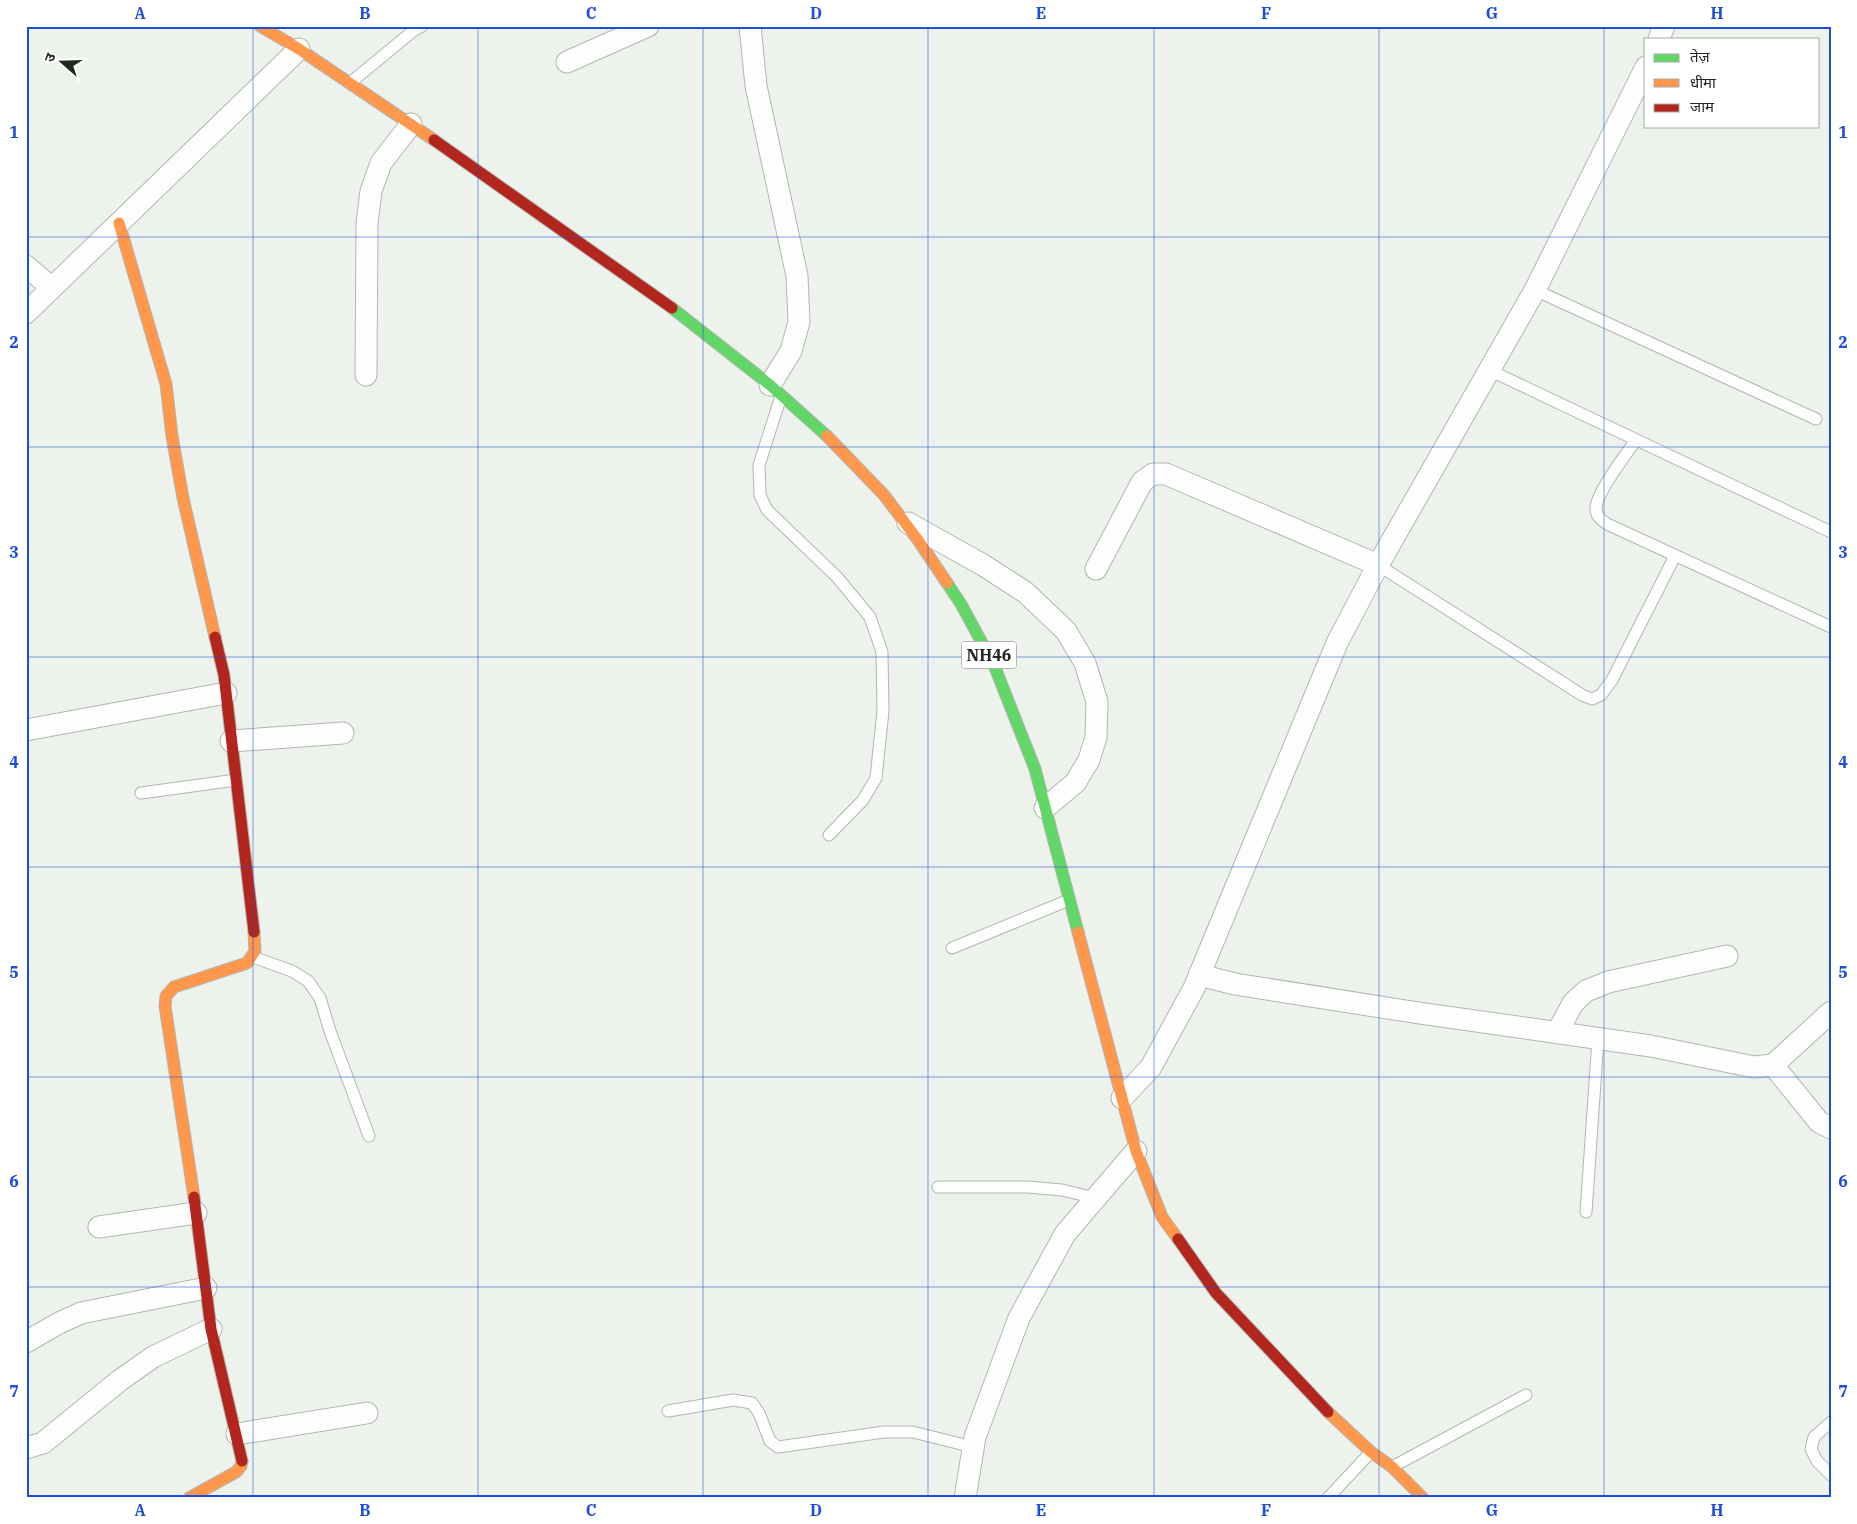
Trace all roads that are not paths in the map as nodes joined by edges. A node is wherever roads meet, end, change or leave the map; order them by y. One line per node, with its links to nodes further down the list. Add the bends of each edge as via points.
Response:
1 (260, 26): 7 (main road, NH46)
2 (422, 26): 10 (lane)
3 (648, 26): 8 (street)
4 (750, 26): 19 (street, via 756,86 797,276 799,322)
5 (1664, 26): 6 (street)
6 (1659, 38)
7 (299, 49): 10 (main road, NH46); 12 (street)
8 (567, 62)
9 (1644, 71): 15 (street)
10 (350, 83): 11 (main road, NH46)
11 (412, 124): 18 (street, via 381,164 371,191 367,223); 19 (main road, NH46, via 661,299)
12 (119, 223): 14 (street); 28 (main road, via 166,384 183,498)
13 (26, 266): 14 (street)
14 (52, 288): 16 (street)
15 (1535, 290): 17 (street); 20 (lane)
16 (26, 313)
17 (1489, 370): 21 (lane); 25 (street)
18 (366, 375)
19 (776, 390): 22 (main road, NH46, via 828,437 884,495); 35 (lane, via 759,465 760,495 767,510 837,577 870,617 882,652 883,711 876,778 863,800)
20 (1816, 419)
21 (1636, 440): 23 (lane); 24 (lane, via 1599,495 1596,509 1599,518)
22 (903, 520): 34 (main road, NH46, via 961,604 994,665 1035,769); 34 (street, via 1025,592 1066,631 1085,663 1097,702 1094,744 1089,760 1075,783)
23 (1831, 532)
24 (1675, 556): 25 (lane, via 1612,680 1601,695 1592,699); 27 (lane)
25 (1378, 565): 26 (street, via 1166,474 1153,474 1142,482); 40 (street, via 1337,643)
26 (1096, 569)
27 (1831, 627)
28 (226, 692): 29 (street); 31 (main road)
29 (26, 730)
30 (343, 733): 31 (street)
31 (232, 741): 32 (main road)
32 (236, 780): 33 (lane); 39 (main road, via 255,937)
33 (141, 793)
34 (1045, 808): 36 (main road, NH46)
35 (829, 835)
36 (1069, 900): 37 (lane); 45 (main road, NH46)
37 (952, 948)
38 (1727, 956): 42 (street, via 1608,982 1573,1002)
39 (253, 957): 47 (lane, via 292,971 308,981 320,998); 51 (main road, via 247,963 174,987 166,996)
40 (1199, 975): 42 (street, via 1235,984); 45 (street, via 1151,1067)
41 (1831, 1012): 44 (street)
42 (1557, 1033): 43 (street)
43 (1598, 1039): 44 (street, via 1754,1067); 52 (lane)
44 (1773, 1065): 46 (street, via 1819,1122)
45 (1122, 1098): 48 (main road, NH46)
46 (1831, 1128)
47 (369, 1136)
48 (1136, 1151): 50 (street); 64 (main road, NH46, via 1162,1217 1216,1293 1327,1411)
49 (938, 1187): 50 (lane, via 1028,1187 1062,1190)
50 (1095, 1198): 62 (street, via 1065,1234 1019,1318)
51 (196, 1212): 53 (street); 54 (main road)
52 (1586, 1212)
53 (99, 1227)
54 (206, 1288): 55 (main road); 56 (street, via 81,1313)
55 (211, 1329): 61 (main road); 63 (street, via 153,1357 43,1443)
56 (26, 1342)
57 (1526, 1395): 65 (lane)
58 (668, 1411): 62 (lane, via 733,1400 752,1403 770,1441 778,1447 884,1432 913,1432)
59 (367, 1413): 61 (street)
60 (1831, 1422): 66 (lane, via 1814,1437 1811,1449)
61 (237, 1434): 67 (main road, via 241,1466)
62 (974, 1447): 68 (street)
63 (26, 1448)
64 (1371, 1452): 65 (main road, NH46); 69 (lane)
65 (1392, 1467): 70 (main road, NH46)
66 (1831, 1476)
67 (189, 1498)
68 (965, 1498)
69 (1328, 1498)
70 (1423, 1498)

